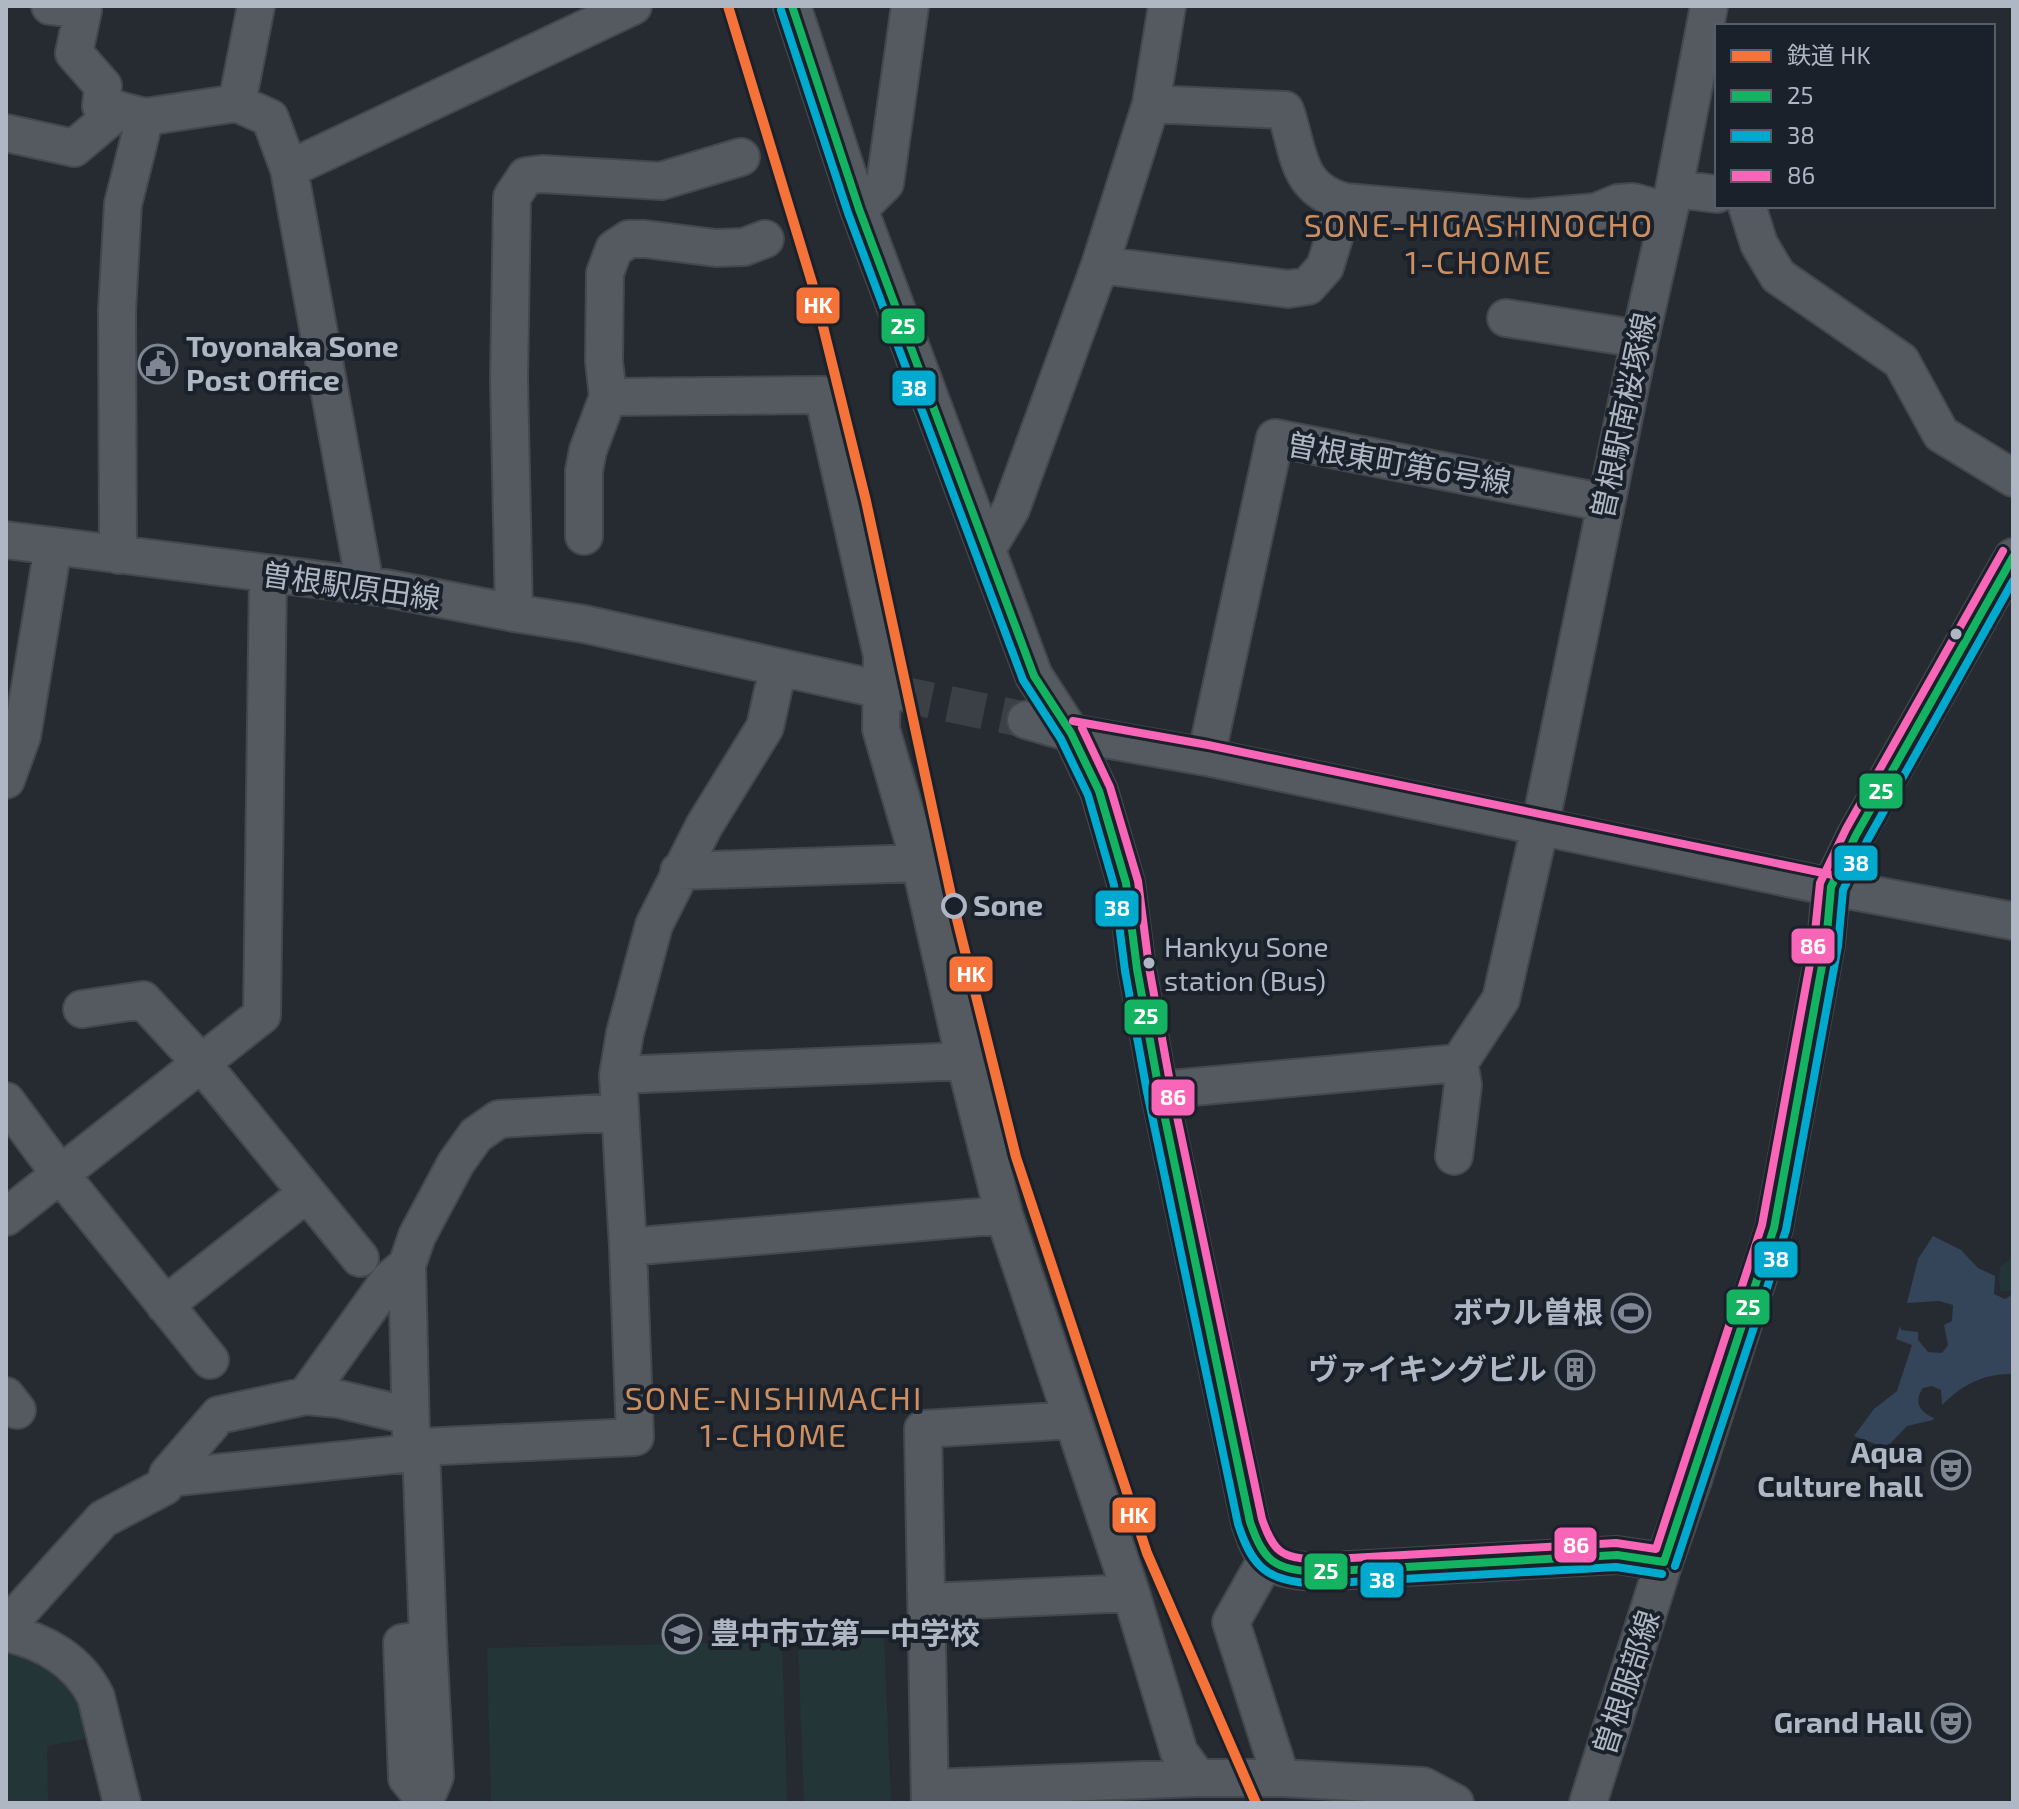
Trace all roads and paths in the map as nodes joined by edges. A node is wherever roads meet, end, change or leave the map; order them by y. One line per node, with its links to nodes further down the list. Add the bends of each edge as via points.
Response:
1 (50, 6): 10 (street, via 83,10 74,53 103,86 101,106)
2 (256, 6): 8 (street)
3 (633, 6): 13 (street)
4 (792, 6): 18 (street)
5 (910, 6): 18 (street, via 885,183)
6 (1167, 6): 9 (street)
7 (1706, 7): 16 (street, 曽根駅南桜塚線)
8 (237, 103): 10 (street); 13 (street, via 270,118)
9 (1151, 104): 15 (street, via 1285,110 1312,187); 20 (street)
10 (132, 114): 11 (street, via 74,148); 30 (street, via 117,310)
11 (6, 133)
12 (741, 157): 35 (street, via 661,181 526,176 512,197)
13 (289, 169): 33 (street)
14 (1715, 194): 16 (street)
15 (1345, 202): 16 (street, via 1528,218 1596,212 1618,203 1652,207); 20 (street, via 1325,267 1308,286 1288,289)
16 (1671, 202): 22 (street, 曽根駅南桜塚線)
17 (1748, 208): 24 (street, via 1759,244 1778,276 1901,361 1941,434)
18 (859, 209): 29 (street)
19 (765, 239): 23 (street, via 744,247 716,248 629,239 614,249 605,273)
20 (1100, 265): 29 (street, via 1011,509)
21 (1506, 318): 22 (street)
22 (1640, 339): 25 (street, 曽根駅南桜塚線)
23 (608, 397): 26 (street, via 584,471); 37 (street, via 823,395)
24 (2013, 478)
25 (1606, 503): 40 (street, 曽根東町第6号線, via 1275,438); 42 (street, 曽根駅南桜塚線)
26 (584, 536)
27 (6, 540): 28 (street, 曽根駅原田線)
28 (53, 547): 30 (street, 曽根駅原田線); 41 (street, via 22,736)
29 (987, 549): 39 (street, via 1034,676)
30 (118, 555): 32 (street, 曽根駅原田線)
31 (2013, 557): 34 (street)
32 (268, 575): 33 (street, 曽根駅原田線); 50 (street, via 262,1015)
33 (365, 585): 35 (street, 曽根駅原田線)
34 (1999, 612): 45 (street, via 1856,835)
35 (514, 613): 36 (street, 曽根駅原田線)
36 (778, 668): 37 (street, 曽根駅原田線); 44 (street, via 765,727)
37 (888, 691): 43 (street, via 881,729)
38 (1026, 720): 39 (street)
39 (1071, 733): 40 (street); 52 (street, via 1099,791 1126,883)
40 (1206, 757): 42 (street)
41 (6, 780)
42 (1540, 826): 45 (street); 49 (street, 曽根駅南桜塚線, via 1501,999)
43 (920, 863): 44 (street); 48 (street)
44 (679, 871): 51 (street, via 654,925)
45 (1831, 887): 46 (street); 70 (street, 曽根服部線, via 1826,944 1774,1228)
46 (2013, 921)
47 (82, 1009): 50 (street, via 143,1000)
48 (965, 1061): 51 (street); 58 (street)
49 (1459, 1063): 52 (street); 55 (street, via 1463,1085)
50 (202, 1064): 56 (street); 57 (street)
51 (618, 1075): 54 (street)
52 (1159, 1090): 69 (street, via 1250,1522)
53 (6, 1101): 56 (street)
54 (620, 1112): 60 (street); 62 (street, via 499,1119 476,1135 438,1196)
55 (1454, 1156)
56 (60, 1174): 59 (street); 63 (street)
57 (307, 1193): 61 (street); 63 (street)
58 (1004, 1215): 60 (street); 66 (street)
59 (6, 1217)
60 (628, 1247): 67 (street, via 635,1437)
61 (360, 1258)
62 (407, 1265): 65 (street, via 389,1280); 67 (street)
63 (165, 1305): 64 (street)
64 (210, 1360)
65 (306, 1396): 67 (street, via 339,1399); 68 (street, via 219,1415)
66 (1073, 1420): 71 (street); 72 (street, via 923,1429)
67 (417, 1438): 68 (street); 77 (street, via 428,1639 402,1643 407,1778)
68 (167, 1478): 73 (street, via 165,1486 103,1519)
69 (1266, 1560): 70 (street, via 1289,1570 1316,1572 1617,1555); 75 (street, via 1231,1622)
70 (1664, 1562): 80 (street, 曽根服部線)
71 (1131, 1593): 72 (street); 74 (street, via 1179,1752)
72 (927, 1602): 76 (street)
73 (6, 1630): 78 (street, via 61,1653 90,1684)
74 (1198, 1778): 75 (street); 76 (street)
75 (1281, 1778): 79 (street, via 1423,1786)
76 (930, 1796)
77 (413, 1802)
78 (122, 1803)
79 (1455, 1803)
80 (1588, 1803)

